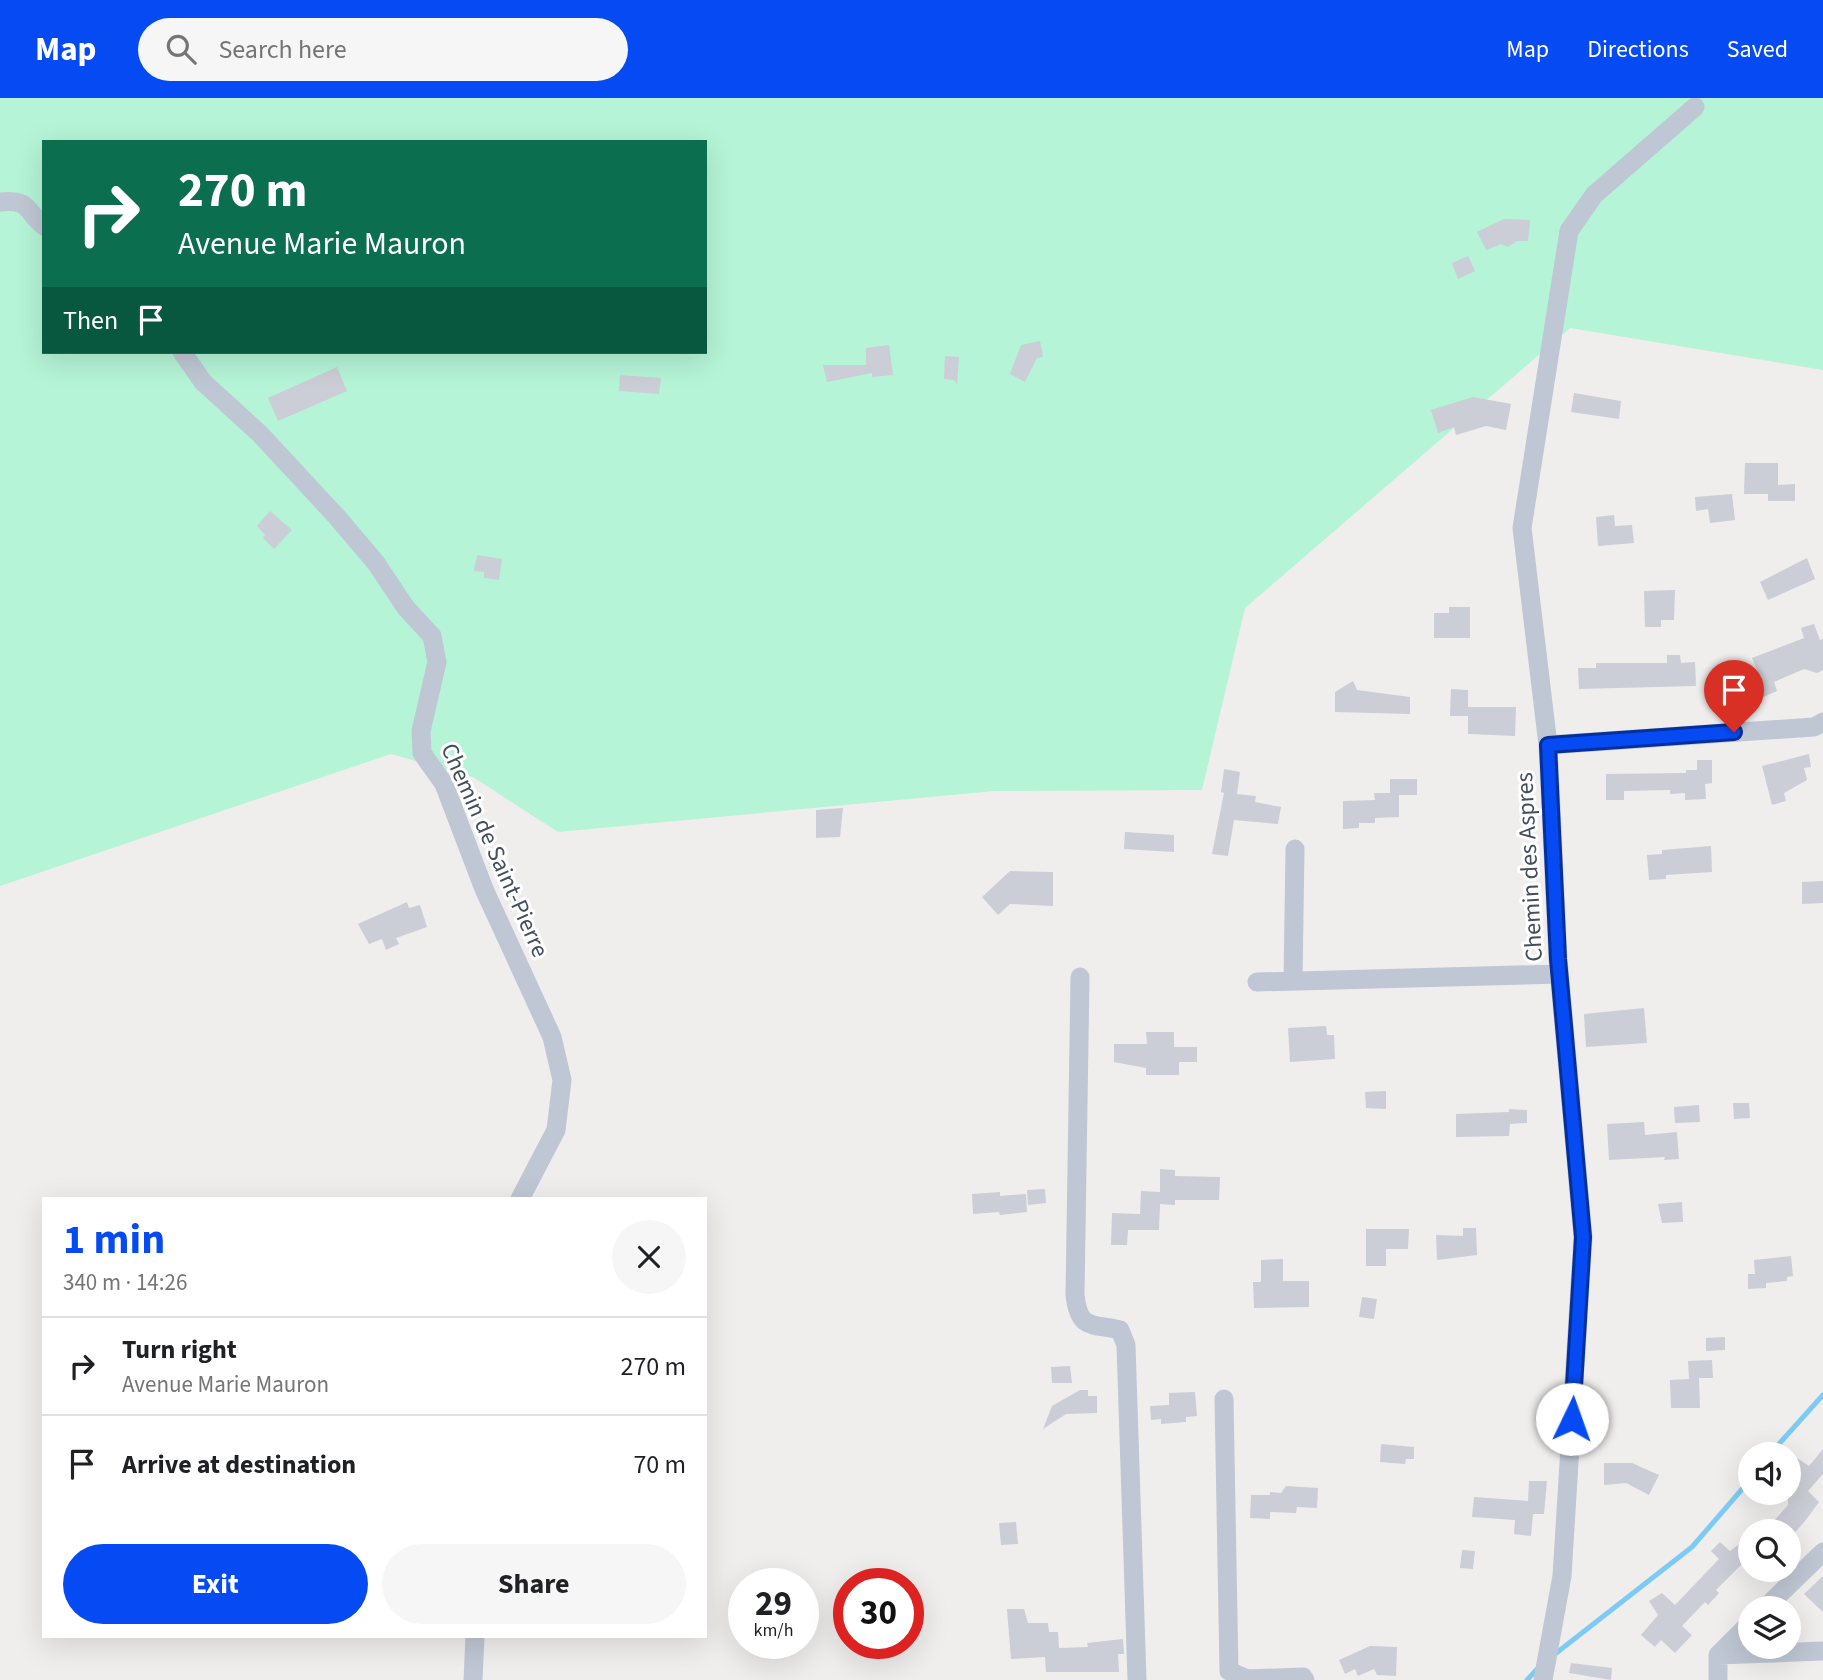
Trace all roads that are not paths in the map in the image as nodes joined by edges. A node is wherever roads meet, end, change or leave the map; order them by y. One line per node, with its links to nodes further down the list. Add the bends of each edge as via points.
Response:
1 (1695, 107): 6 (street, Chemin des Aspres, via 1594,195 1569,231 1522,528)
2 (0, 202): 3 (street, via 29,207)
3 (42, 223)
4 (183, 354): 12 (street, Chemin de Saint-Pierre, via 203,382 260,434 337,517 432,636 437,662 421,731 422,753 444,784 484,889 552,1037 562,1080 556,1130)
5 (1823, 722): 6 (street, via 1814,727)
6 (1548, 745): 8 (street, Chemin des Aspres)
7 (1295, 849): 10 (street)
8 (1559, 974): 10 (street); 23 (street, Chemin des Aspres, via 1583,1237 1562,1576)
9 (1080, 977): 21 (street, via 1076,1295 1080,1318 1087,1324 1120,1330 1126,1345)
10 (1293, 981): 11 (street)
11 (1258, 982)
12 (521, 1197)
13 (1224, 1399): 22 (street, via 1229,1671 1247,1679)
14 (1823, 1552): 15 (street)
15 (1777, 1596)
16 (1738, 1635): 19 (street)
17 (475, 1638): 20 (street)
18 (1823, 1651): 19 (street)
19 (1718, 1655): 24 (street)
20 (473, 1680)
21 (1137, 1680)
22 (1305, 1680)
23 (1543, 1680)
24 (1718, 1680)

